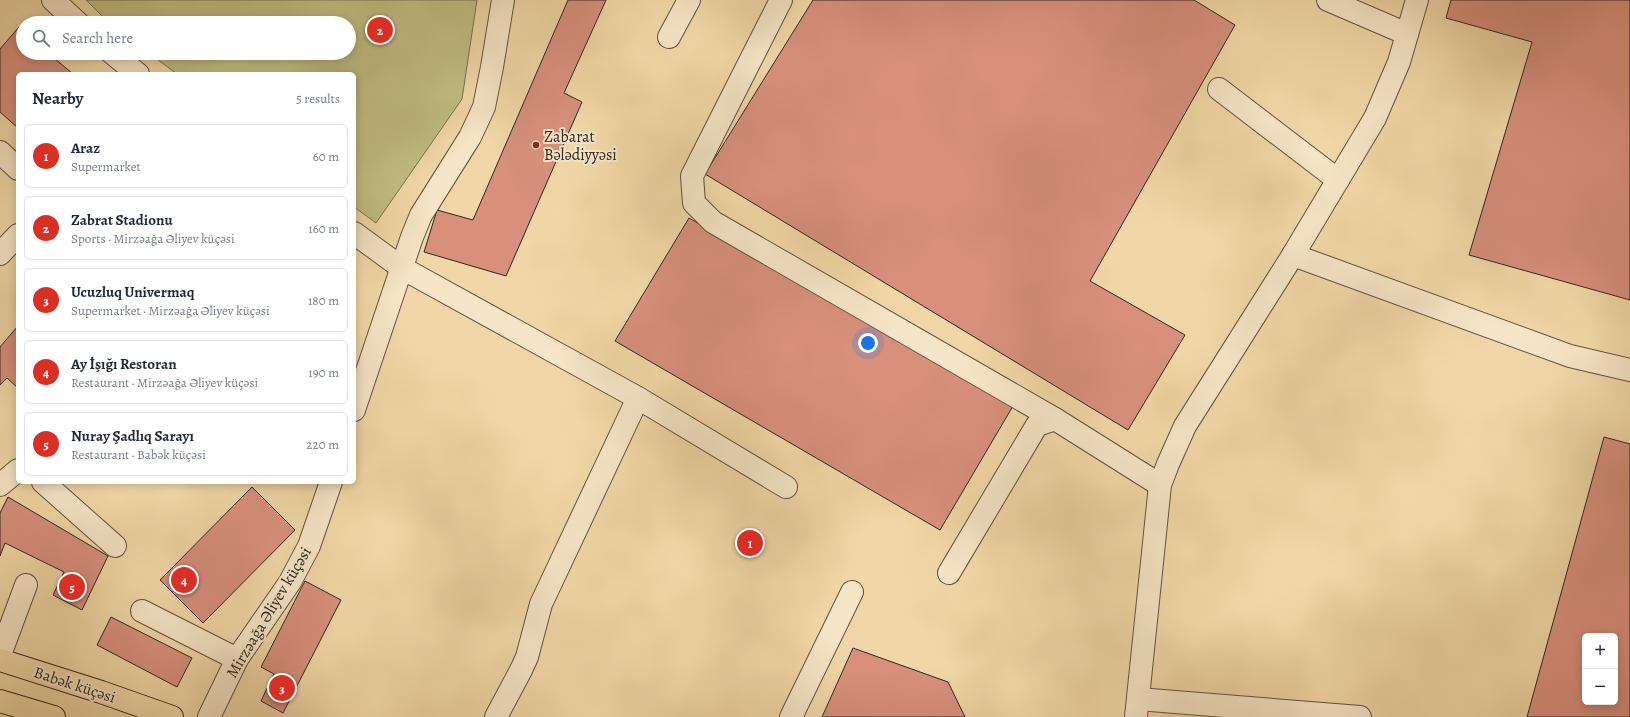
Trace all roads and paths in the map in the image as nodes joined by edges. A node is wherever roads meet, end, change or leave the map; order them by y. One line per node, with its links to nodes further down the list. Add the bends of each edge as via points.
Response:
1 (53, 0): 7 (street)
2 (503, 0): 20 (street, via 484,107 470,137 421,215)
3 (689, 0): 9 (street)
4 (781, 0): 24 (street, via 692,176 694,203 713,222)
5 (1328, 0): 8 (street)
6 (1417, 0): 8 (street)
7 (70, 16)
8 (1407, 34): 15 (street, via 1399,62 1375,118)
9 (669, 37)
10 (121, 60): 11 (street)
11 (136, 72)
12 (1220, 89): 15 (street)
13 (0, 152): 14 (street)
14 (16, 167)
15 (1338, 180): 19 (street)
16 (356, 234): 20 (street)
17 (16, 237): 18 (street)
18 (0, 254)
19 (1293, 255): 21 (street, via 1570,356); 29 (street, via 1185,426)
20 (402, 268): 22 (street); 23 (street)
21 (1630, 370)
22 (638, 398): 30 (street); 44 (street, via 541,604 527,657)
23 (356, 404)
24 (1055, 419): 29 (street); 32 (street, via 1037,425)
25 (16, 472): 28 (street)
26 (45, 484): 31 (street)
27 (330, 484): 37 (street, Mirzəağa Əliyev küçəsi, via 309,546 290,582)
28 (0, 485)
29 (1160, 485): 40 (street)
30 (786, 487)
31 (115, 546)
32 (949, 572)
33 (26, 585): 36 (street)
34 (852, 592): 45 (street)
35 (142, 611): 37 (street)
36 (0, 656)
37 (237, 659): 43 (street, Mirzəağa Əliyev küçəsi)
38 (0, 660): 42 (main road, Babək küçəsi)
39 (0, 701): 41 (main road)
40 (1137, 708): 46 (street)
41 (54, 717)
42 (172, 717)
43 (209, 717)
44 (496, 717)
45 (791, 717)
46 (1360, 717)

